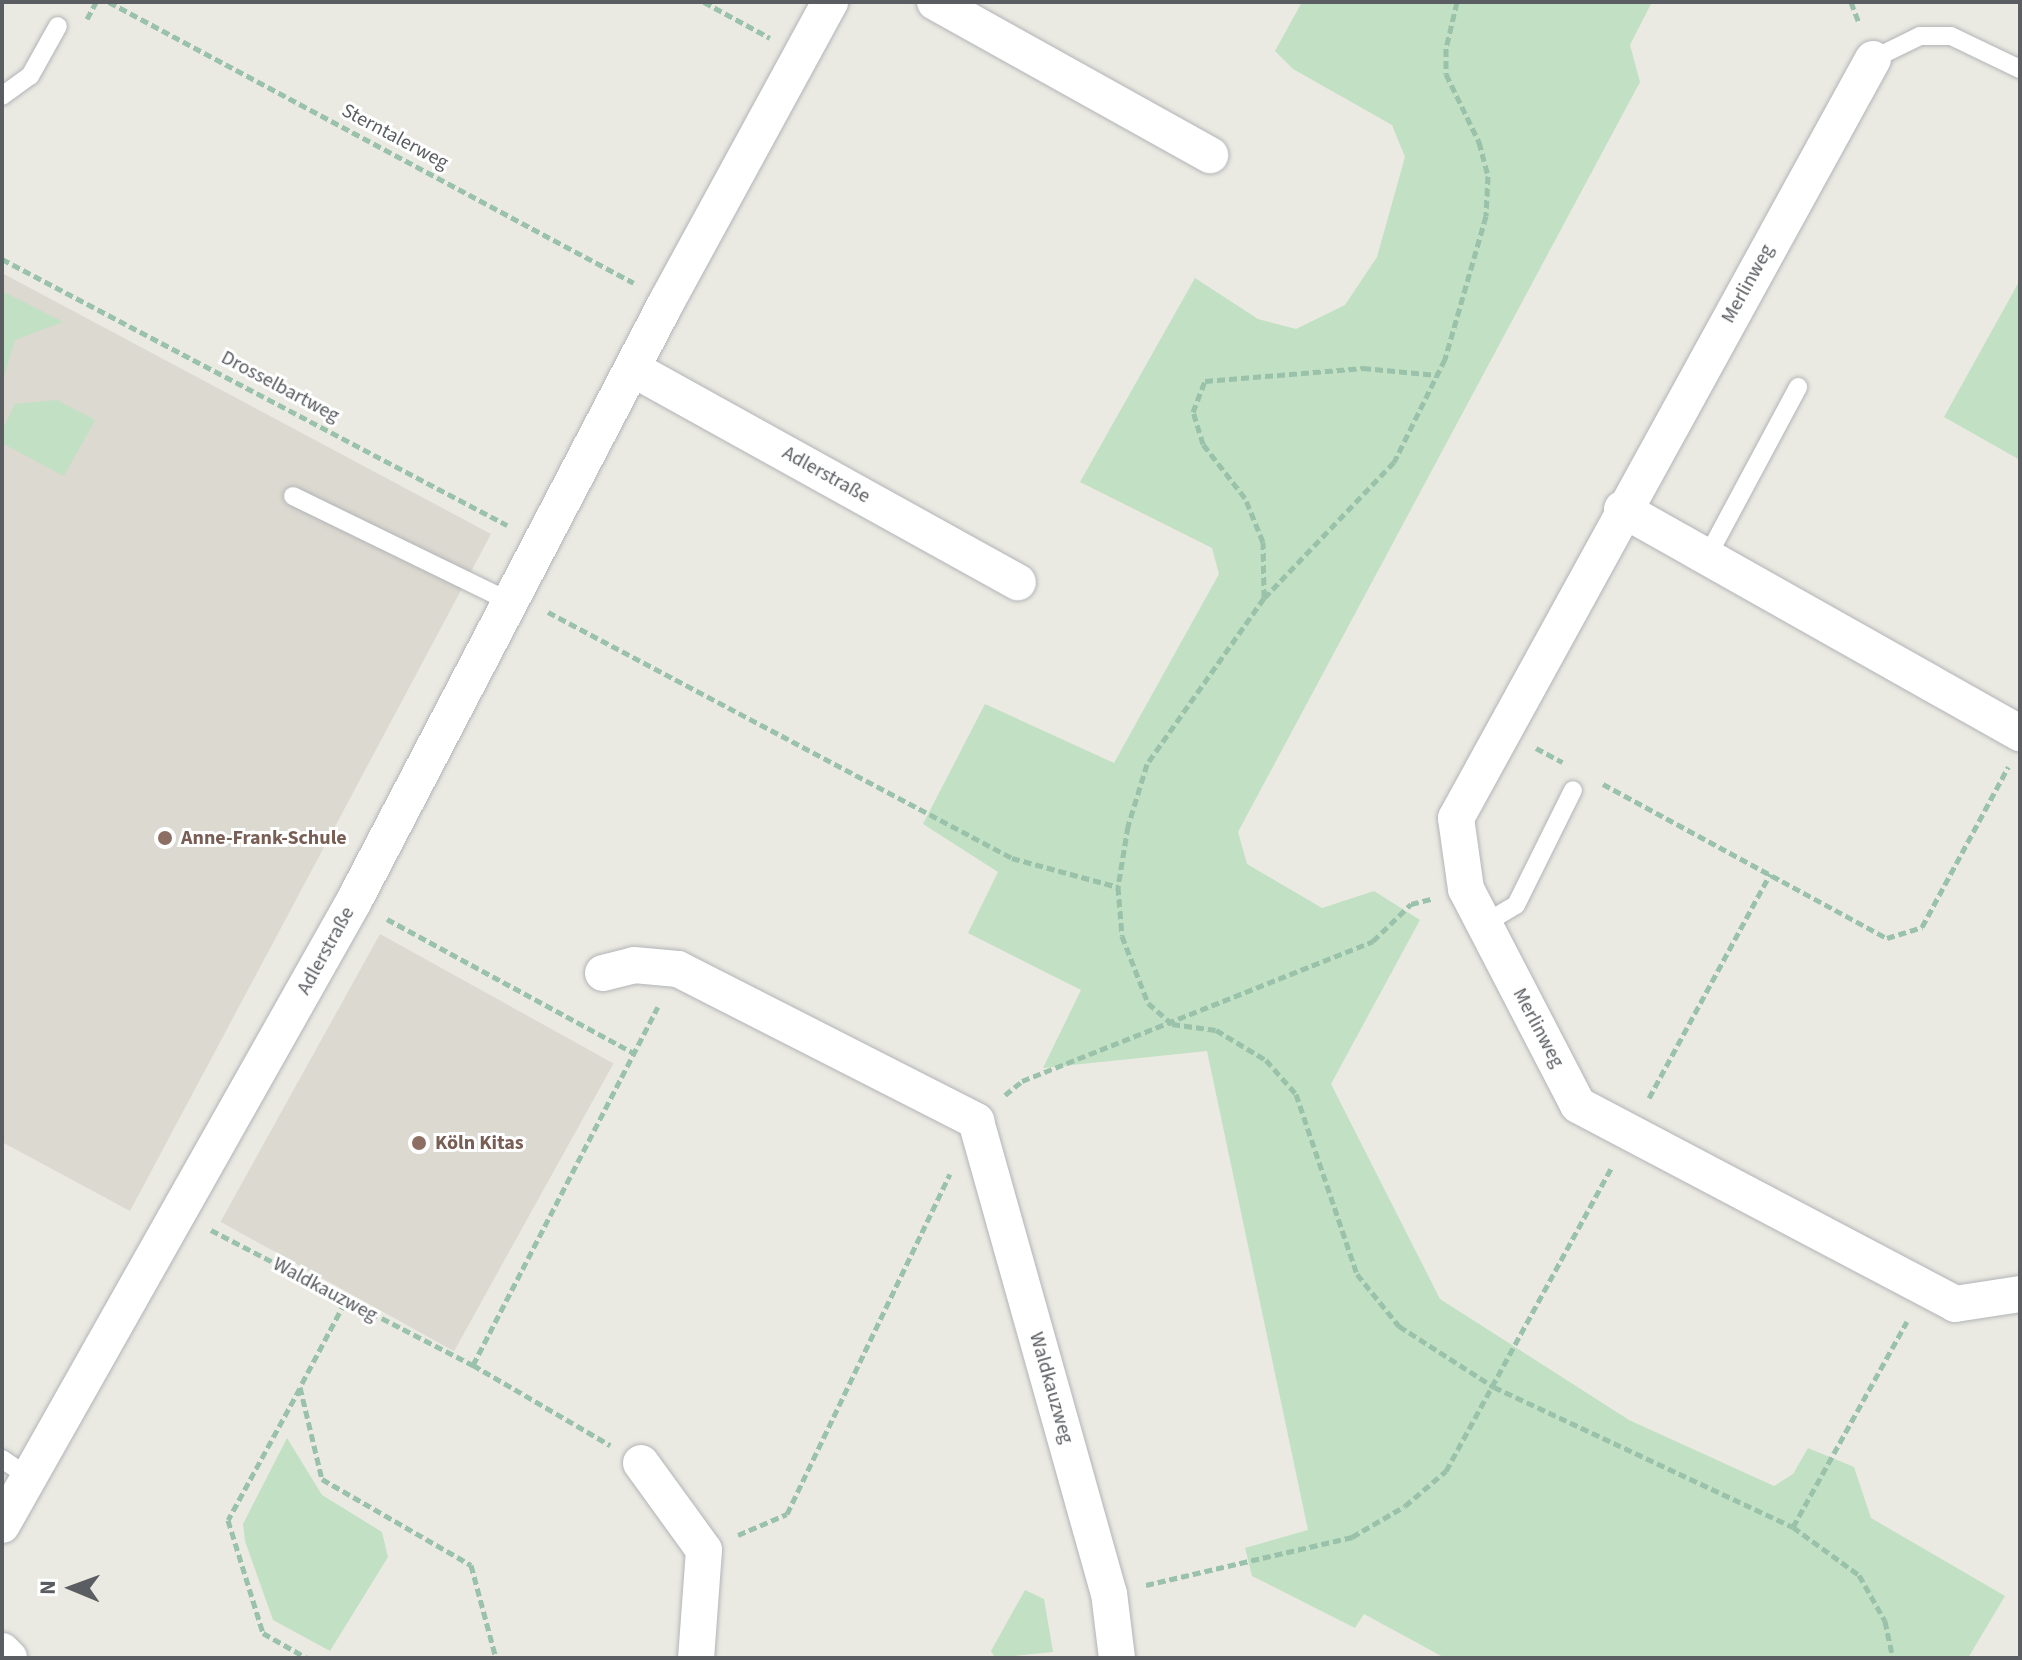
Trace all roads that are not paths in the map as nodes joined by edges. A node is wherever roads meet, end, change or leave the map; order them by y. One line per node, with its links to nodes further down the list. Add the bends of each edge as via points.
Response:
1 (830, 2): 8 (street, Adlerstraße)
2 (935, 2): 7 (street)
3 (58, 26): 6 (lane, via 30,76)
4 (1873, 59): 5 (lane, via 1920,36 1951,36); 11 (street, Merlinweg)
5 (2020, 69)
6 (2, 96)
7 (1210, 155)
8 (633, 369): 13 (street, Adlerstraße); 14 (street, Adlerstraße)
9 (1798, 387): 12 (lane)
10 (293, 496): 14 (lane)
11 (1622, 509): 12 (street); 17 (street, Merlinweg, via 1456,818 1466,889)
12 (1707, 557): 15 (street)
13 (1018, 582)
14 (515, 599): 21 (street, Adlerstraße, via 354,901 178,1212)
15 (2016, 746)
16 (1573, 790): 17 (lane, via 1516,905)
17 (1484, 924): 19 (street, Merlinweg, via 1578,1105 1955,1304)
18 (603, 973): 26 (street, Waldkauzweg, via 634,965 678,969 976,1121 1109,1593)
19 (2020, 1294)
20 (641, 1463): 25 (street, via 704,1550)
21 (16, 1468): 22 (street, Adlerstraße)
22 (2, 1525)
23 (2, 1651): 24 (street)
24 (9, 1658)
25 (696, 1658)
26 (1117, 1658)

